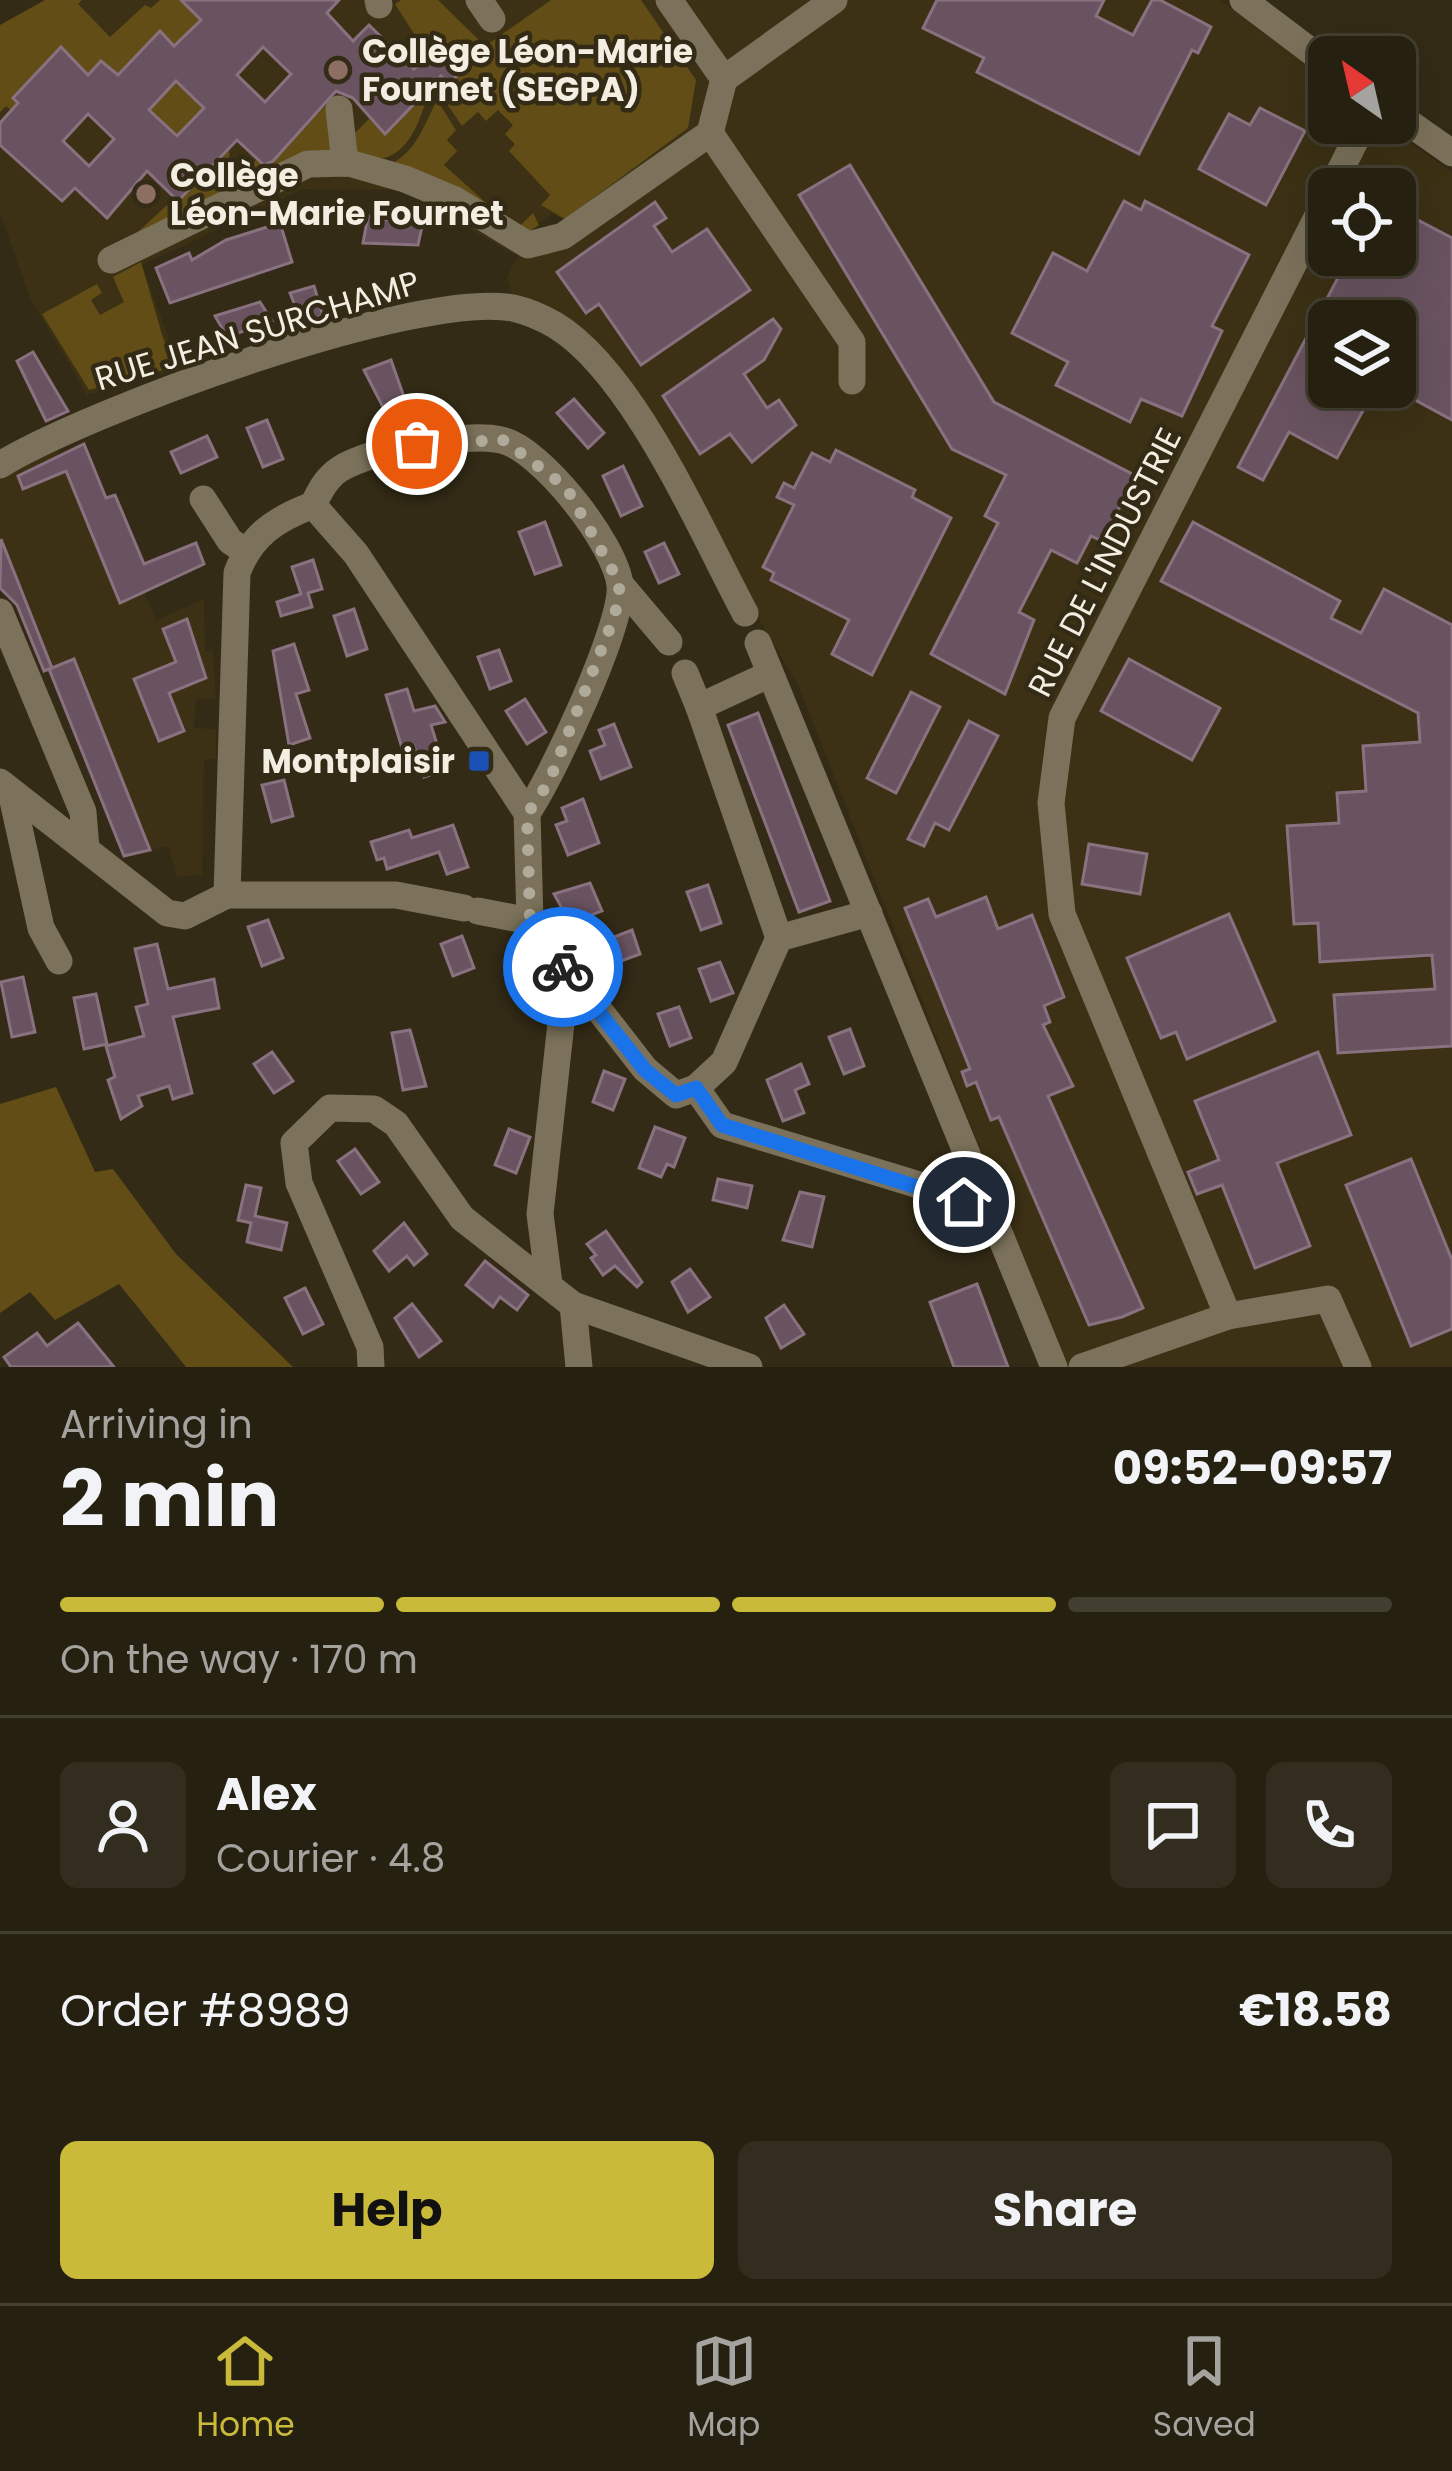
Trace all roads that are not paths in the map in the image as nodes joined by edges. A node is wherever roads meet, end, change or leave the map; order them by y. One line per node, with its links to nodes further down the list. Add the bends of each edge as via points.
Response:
1 (669, 0): 5 (street)
2 (834, 0): 5 (street)
3 (1243, 0): 4 (street)
4 (1308, 49)
5 (724, 79): 8 (street)
6 (339, 110): 10 (street)
7 (1416, 128): 9 (street)
8 (710, 133): 10 (street, via 540,245 513,241 441,194); 13 (street, via 851,342)
9 (1452, 153)
10 (345, 163): 12 (street, via 308,164)
11 (1308, 235): 41 (street, RUE DE L'INDUSTRIE, via 1077,680 1062,718 1051,803 1063,914)
12 (111, 260)
13 (852, 381)
14 (1, 460): 20 (street, RUE JEAN SURCHAMP, via 83,421 263,359 406,317 510,308 553,323 602,366 664,461)
15 (203, 499): 17 (street, via 230,542)
16 (313, 505): 17 (street, via 264,529); 18 (street, via 341,467 417,444 503,440 566,487); 27 (street, via 356,554)
17 (245, 551): 29 (street, via 237,573)
18 (620, 584): 21 (street); 27 (street, via 549,782)
19 (0, 612): 28 (street, via 83,812)
20 (745, 613)
21 (669, 642)
22 (758, 643): 24 (street)
23 (685, 674): 25 (street)
24 (770, 674): 25 (street); 30 (street)
25 (699, 707): 32 (street)
26 (5, 792): 28 (street); 33 (street, via 41,928)
27 (527, 814): 31 (street)
28 (86, 848): 29 (street, via 167,913 185,916)
29 (227, 895): 31 (street, via 354,893)
30 (869, 913): 32 (street); 36 (street)
31 (530, 921): 34 (street)
32 (779, 938): 35 (street, via 724,1063)
33 (58, 961)
34 (577, 986): 35 (street, via 645,1070 676,1095); 37 (street, via 563,1005)
35 (696, 1088): 36 (street, via 722,1125)
36 (987, 1212): 45 (street)
37 (540, 1214): 38 (street); 39 (street)
38 (480, 1231): 39 (street); 42 (street, via 462,1218 396,1124 374,1109 330,1108 294,1143 299,1183 370,1347)
39 (549, 1284): 40 (street)
40 (573, 1305): 43 (street); 44 (street)
41 (1228, 1316): 46 (street); 47 (street, via 1328,1299)
42 (371, 1367)
43 (579, 1367)
44 (749, 1367)
45 (1054, 1367)
46 (1082, 1367)
47 (1358, 1367)

